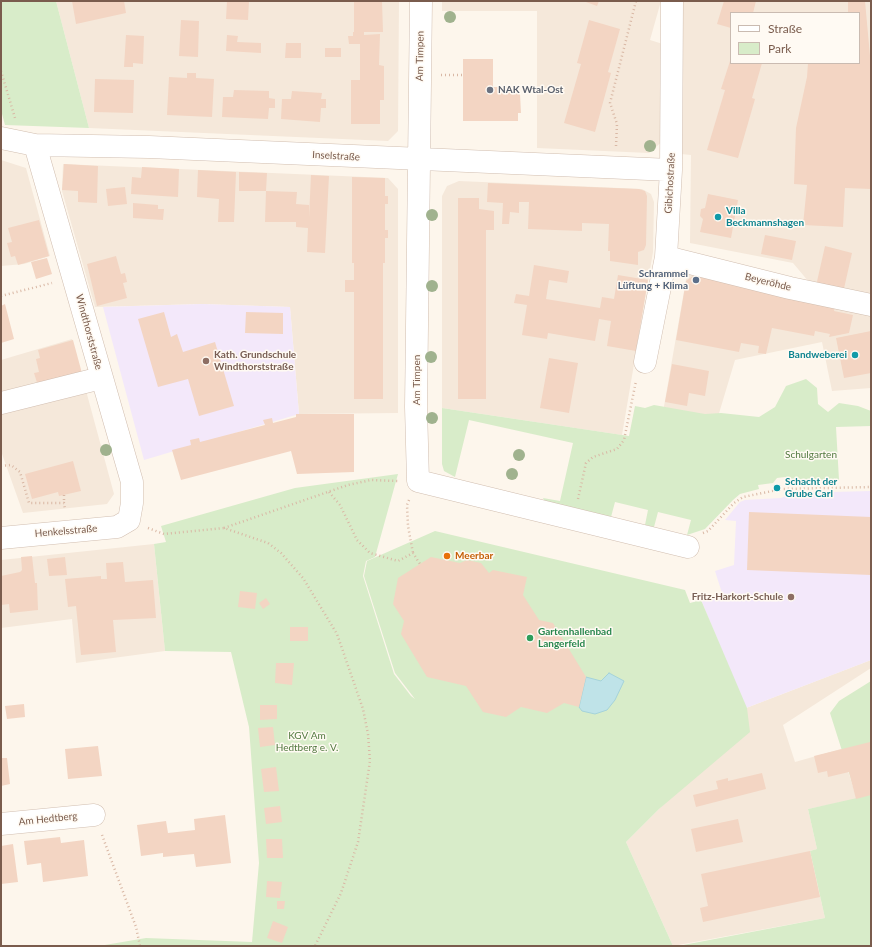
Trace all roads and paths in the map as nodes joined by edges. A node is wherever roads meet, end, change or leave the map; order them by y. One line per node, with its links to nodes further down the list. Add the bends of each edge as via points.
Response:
1 (421, 1): 7 (street, Am Timpen)
2 (636, 1): 8 (path, via 610,103 617,124)
3 (672, 1): 9 (street, Gibichostraße)
4 (1, 71): 6 (path)
5 (1, 138): 6 (street, Inselstraße)
6 (29, 144): 7 (street, Inselstraße, via 149,146); 11 (street, Windthorststraße)
7 (419, 160): 8 (street, Inselstraße); 18 (street, Am Timpen, via 416,407)
8 (615, 168): 9 (street, Inselstraße)
9 (671, 170): 10 (street, Gibichostraße)
10 (666, 257): 13 (street, Beyeröhde); 14 (street, Gibichostraße)
11 (74, 278): 12 (path); 15 (street, Windthorststraße)
12 (1, 296)
13 (871, 305)
14 (645, 362): 23 (path, via 638,372 624,440 617,449 593,457 586,463)
15 (101, 378): 16 (street); 24 (street, Windthorststraße, via 132,482)
16 (1, 403)
17 (1, 466): 22 (path, via 11,465 20,472 29,503)
18 (418, 481): 20 (path, via 371,480 348,484); 23 (street)
19 (871, 487): 28 (path, via 782,489 743,497)
20 (329, 492): 26 (path); 31 (path, via 340,505 357,540 370,553 398,561)
21 (64, 495): 22 (path)
22 (64, 503): 27 (path)
23 (574, 519): 30 (street)
24 (129, 520): 26 (path, via 164,534); 27 (street, Henkelsstraße, via 118,527)
25 (408, 526): 31 (path)
26 (224, 528): 36 (path, via 268,543 281,553 303,578 336,634 363,709 370,761 358,842 341,893)
27 (67, 531): 29 (street, Henkelsstraße)
28 (708, 531)
29 (1, 538)
30 (688, 547)
31 (413, 553): 32 (path)
32 (420, 564)
33 (94, 815): 34 (street, Am Hedtberg); 35 (path, via 136,927)
34 (1, 824)
35 (140, 946)
36 (314, 946)

